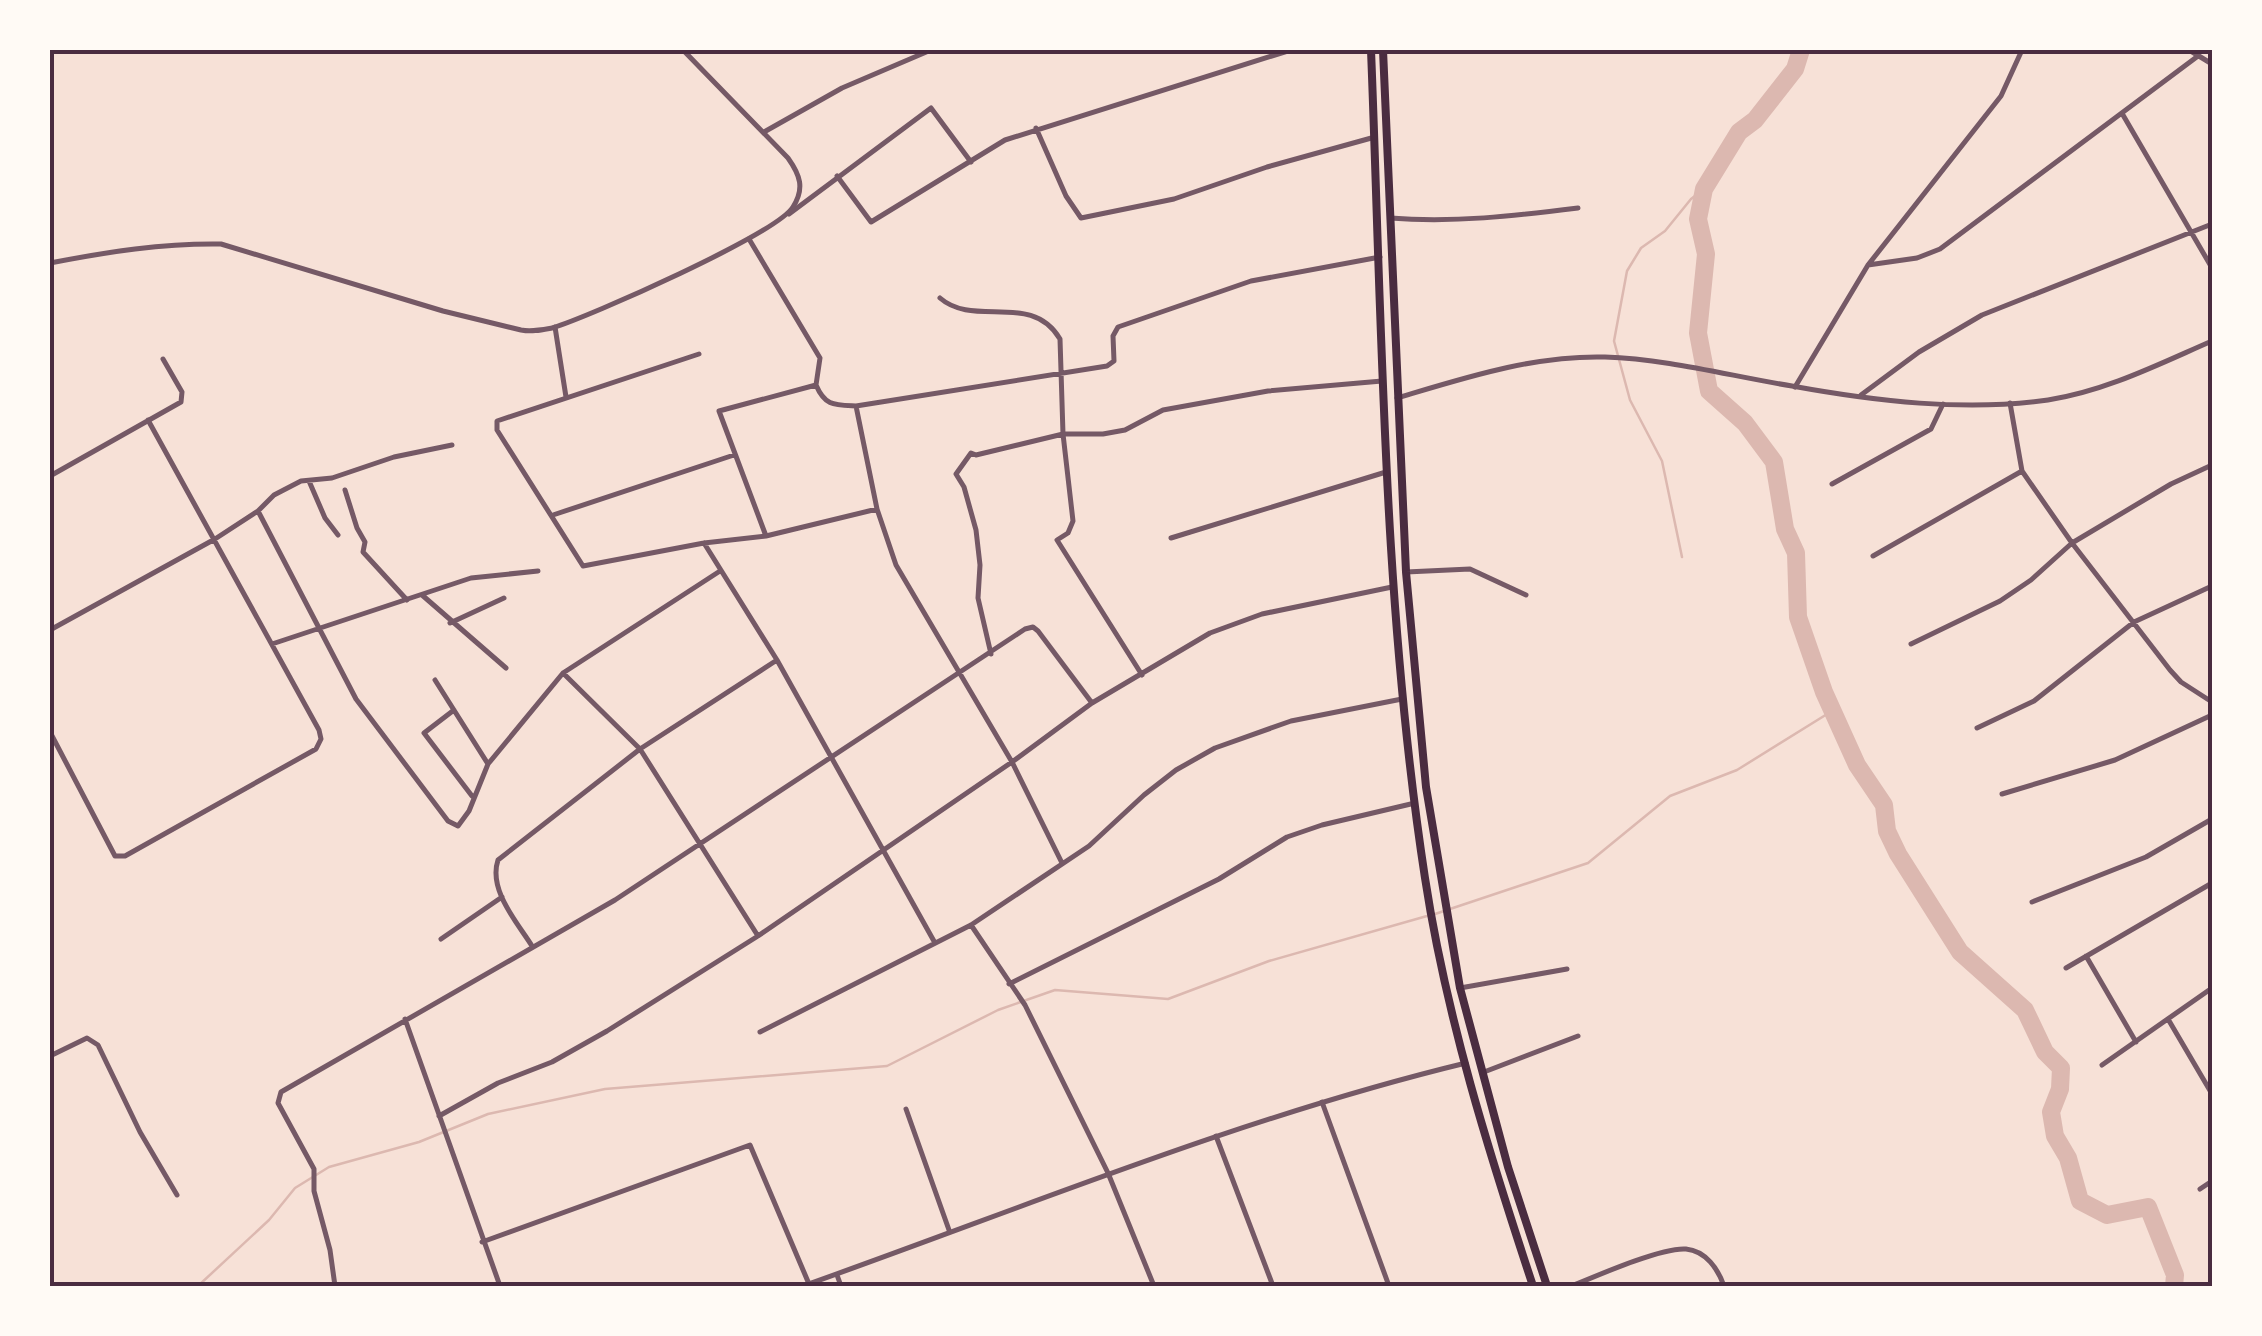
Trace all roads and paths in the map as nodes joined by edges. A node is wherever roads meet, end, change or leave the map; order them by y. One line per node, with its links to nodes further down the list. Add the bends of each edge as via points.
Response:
1 (683, 50): 12 (street)
2 (930, 50): 12 (street)
3 (1291, 50): 11 (street)
4 (1371, 50): 13 (highway)
5 (1383, 50): 18 (highway)
6 (2021, 50): 24 (street, via 1978,129)
7 (2188, 50): 8 (street)
8 (2198, 56): 9 (street); 10 (street)
9 (2212, 64)
10 (2123, 115): 20 (street); 24 (street, via 1940,249)
11 (1036, 128): 13 (street, via 1082,218 1174,199); 14 (street)
12 (764, 132): 17 (street, via 800,178 798,198)
13 (1375, 137): 22 (highway)
14 (971, 162): 15 (street, via 871,222); 15 (street, via 931,108)
15 (837, 176): 17 (street)
16 (1578, 208): 18 (street, via 1490,220)
17 (786, 216): 21 (street)
18 (1390, 218): 37 (highway)
19 (2212, 224): 20 (street)
20 (2192, 232): 25 (street); 35 (street, via 1982,315)
21 (749, 239): 27 (street); 33 (street, via 820,358)
22 (1380, 257): 31 (street, via 1251,281 1118,327 1112,364); 32 (highway)
23 (50, 263): 27 (street, via 112,251 221,244 506,326 531,332)
24 (1868, 265): 34 (street)
25 (2212, 268)
26 (940, 298): 31 (street, via 964,311 1038,317 1060,339)
27 (555, 327): 36 (street)
28 (2212, 341): 39 (street, via 2134,376)
29 (699, 354): 36 (street)
30 (164, 359): 41 (street, via 183,398)
31 (1060, 372): 40 (street); 42 (street)
32 (1385, 380): 42 (street, via 1268,391 1162,410 1125,430); 46 (highway)
33 (816, 385): 40 (street, via 830,403); 44 (street, via 718,411)
34 (1795, 387): 35 (street); 37 (street, via 1601,357 1486,371)
35 (1861, 395): 38 (street)
36 (566, 396): 54 (street, via 495,425)
37 (1398, 398): 64 (highway)
38 (1943, 404): 39 (street); 50 (street, via 1931,429)
39 (2010, 404): 47 (street)
40 (856, 406): 52 (street)
41 (148, 420): 48 (street); 58 (street)
42 (1062, 434): 77 (street, via 971,453 956,474 976,530 978,598); 82 (street, via 1073,521 1057,540)
43 (452, 445): 49 (street)
44 (734, 455): 54 (street); 56 (street)
45 (2212, 465): 60 (street)
46 (1389, 471): 57 (street); 65 (highway)
47 (2022, 471): 60 (street); 61 (street)
48 (50, 476)
49 (309, 481): 53 (street, via 274,495); 55 (street)
50 (1832, 484)
51 (346, 490): 70 (street, via 363,552)
52 (877, 510): 56 (street); 80 (street, via 896,565)
53 (258, 511): 58 (street); 73 (street)
54 (553, 515): 59 (street, via 583,566)
55 (338, 535)
56 (766, 536): 59 (street)
57 (1171, 538)
58 (214, 539): 74 (street); 75 (street)
59 (704, 543): 63 (street)
60 (2072, 543): 72 (street); 76 (street, via 2000,601)
61 (1873, 556)
62 (538, 570): 67 (street, via 471,578)
63 (720, 571): 78 (street); 81 (street)
64 (1406, 572): 68 (street, via 1470,569); 114 (highway, via 1426,787)
65 (1395, 586): 82 (street, via 1262,614 1210,633); 84 (highway)
66 (2212, 586): 72 (street)
67 (422, 595): 70 (street); 71 (street)
68 (1526, 595)
69 (504, 598): 71 (street)
70 (407, 600): 73 (street)
71 (450, 622): 79 (street)
72 (2134, 622): 85 (street, via 2182,682); 89 (street, via 2046,692)
73 (320, 627): 75 (street); 96 (street, via 356,699 455,826)
74 (50, 630)
75 (272, 644): 90 (street, via 319,730 316,749 125,856 108,848)
76 (1911, 644)
77 (991, 654): 80 (street); 86 (street, via 1034,628)
78 (777, 660): 91 (street); 92 (street)
79 (506, 668)
80 (960, 672): 92 (street); 93 (street)
81 (563, 673): 91 (street); 94 (street)
82 (1142, 674): 86 (street)
83 (434, 680): 87 (street)
84 (1402, 699): 97 (highway); 101 (street, via 1291,721 1215,748)
85 (2212, 702)
86 (1092, 703): 93 (street)
87 (454, 710): 94 (street); 96 (street, via 424,733)
88 (2212, 714): 95 (street, via 2116,760)
89 (1977, 728)
90 (50, 732)
91 (640, 749): 99 (street); 103 (street, via 498,860 494,871)
92 (831, 756): 99 (street); 100 (street)
93 (1012, 762): 100 (street); 101 (street)
94 (488, 764): 96 (street)
95 (2002, 794)
96 (472, 796)
97 (1415, 804): 113 (street, via 1286,837 1219,879); 123 (highway)
98 (2212, 819): 104 (street, via 2146,857)
99 (701, 843): 106 (street); 109 (street)
100 (884, 848): 106 (street); 108 (street)
101 (1062, 863): 105 (street)
102 (2212, 883): 110 (street)
103 (502, 898): 107 (street); 109 (street)
104 (2032, 902)
105 (971, 925): 108 (street); 113 (street)
106 (758, 936): 129 (street, via 593,1039 498,1083)
107 (441, 939)
108 (935, 943): 118 (street)
109 (532, 946): 116 (street)
110 (2086, 956): 111 (street); 120 (street)
111 (2066, 968)
112 (1566, 969): 114 (street)
113 (1009, 984): 131 (street)
114 (1460, 988): 122 (highway)
115 (2212, 988): 117 (street)
116 (405, 1019): 129 (street); 139 (street, via 277,1096 314,1169)
117 (2168, 1019): 120 (street); 126 (street)
118 (760, 1032)
119 (1578, 1036): 125 (street)
120 (2136, 1042): 124 (street)
121 (50, 1056): 134 (street, via 78,1040 98,1045)
122 (1478, 1060): 123 (highway); 125 (highway)
123 (1466, 1062): 127 (street); 145 (highway)
124 (2102, 1065)
125 (1481, 1073): 146 (highway)
126 (2212, 1094)
127 (1322, 1102): 130 (street); 144 (street)
128 (906, 1109): 135 (street)
129 (440, 1119): 136 (street)
130 (1216, 1136): 131 (street); 143 (street)
131 (1108, 1173): 135 (street); 142 (street)
132 (2212, 1182): 133 (street)
133 (2200, 1189)
134 (177, 1195)
135 (949, 1230): 137 (street)
136 (482, 1242): 138 (street, via 746,1145 754,1150); 140 (street)
137 (837, 1275): 138 (street); 141 (street)
138 (806, 1285)
139 (335, 1286)
140 (500, 1286)
141 (841, 1286)
142 (1154, 1286)
143 (1273, 1286)
144 (1389, 1286)
145 (1533, 1286)
146 (1547, 1286)
147 (1572, 1286): 148 (street, via 1686,1249 1705,1257)
148 (1724, 1286)

